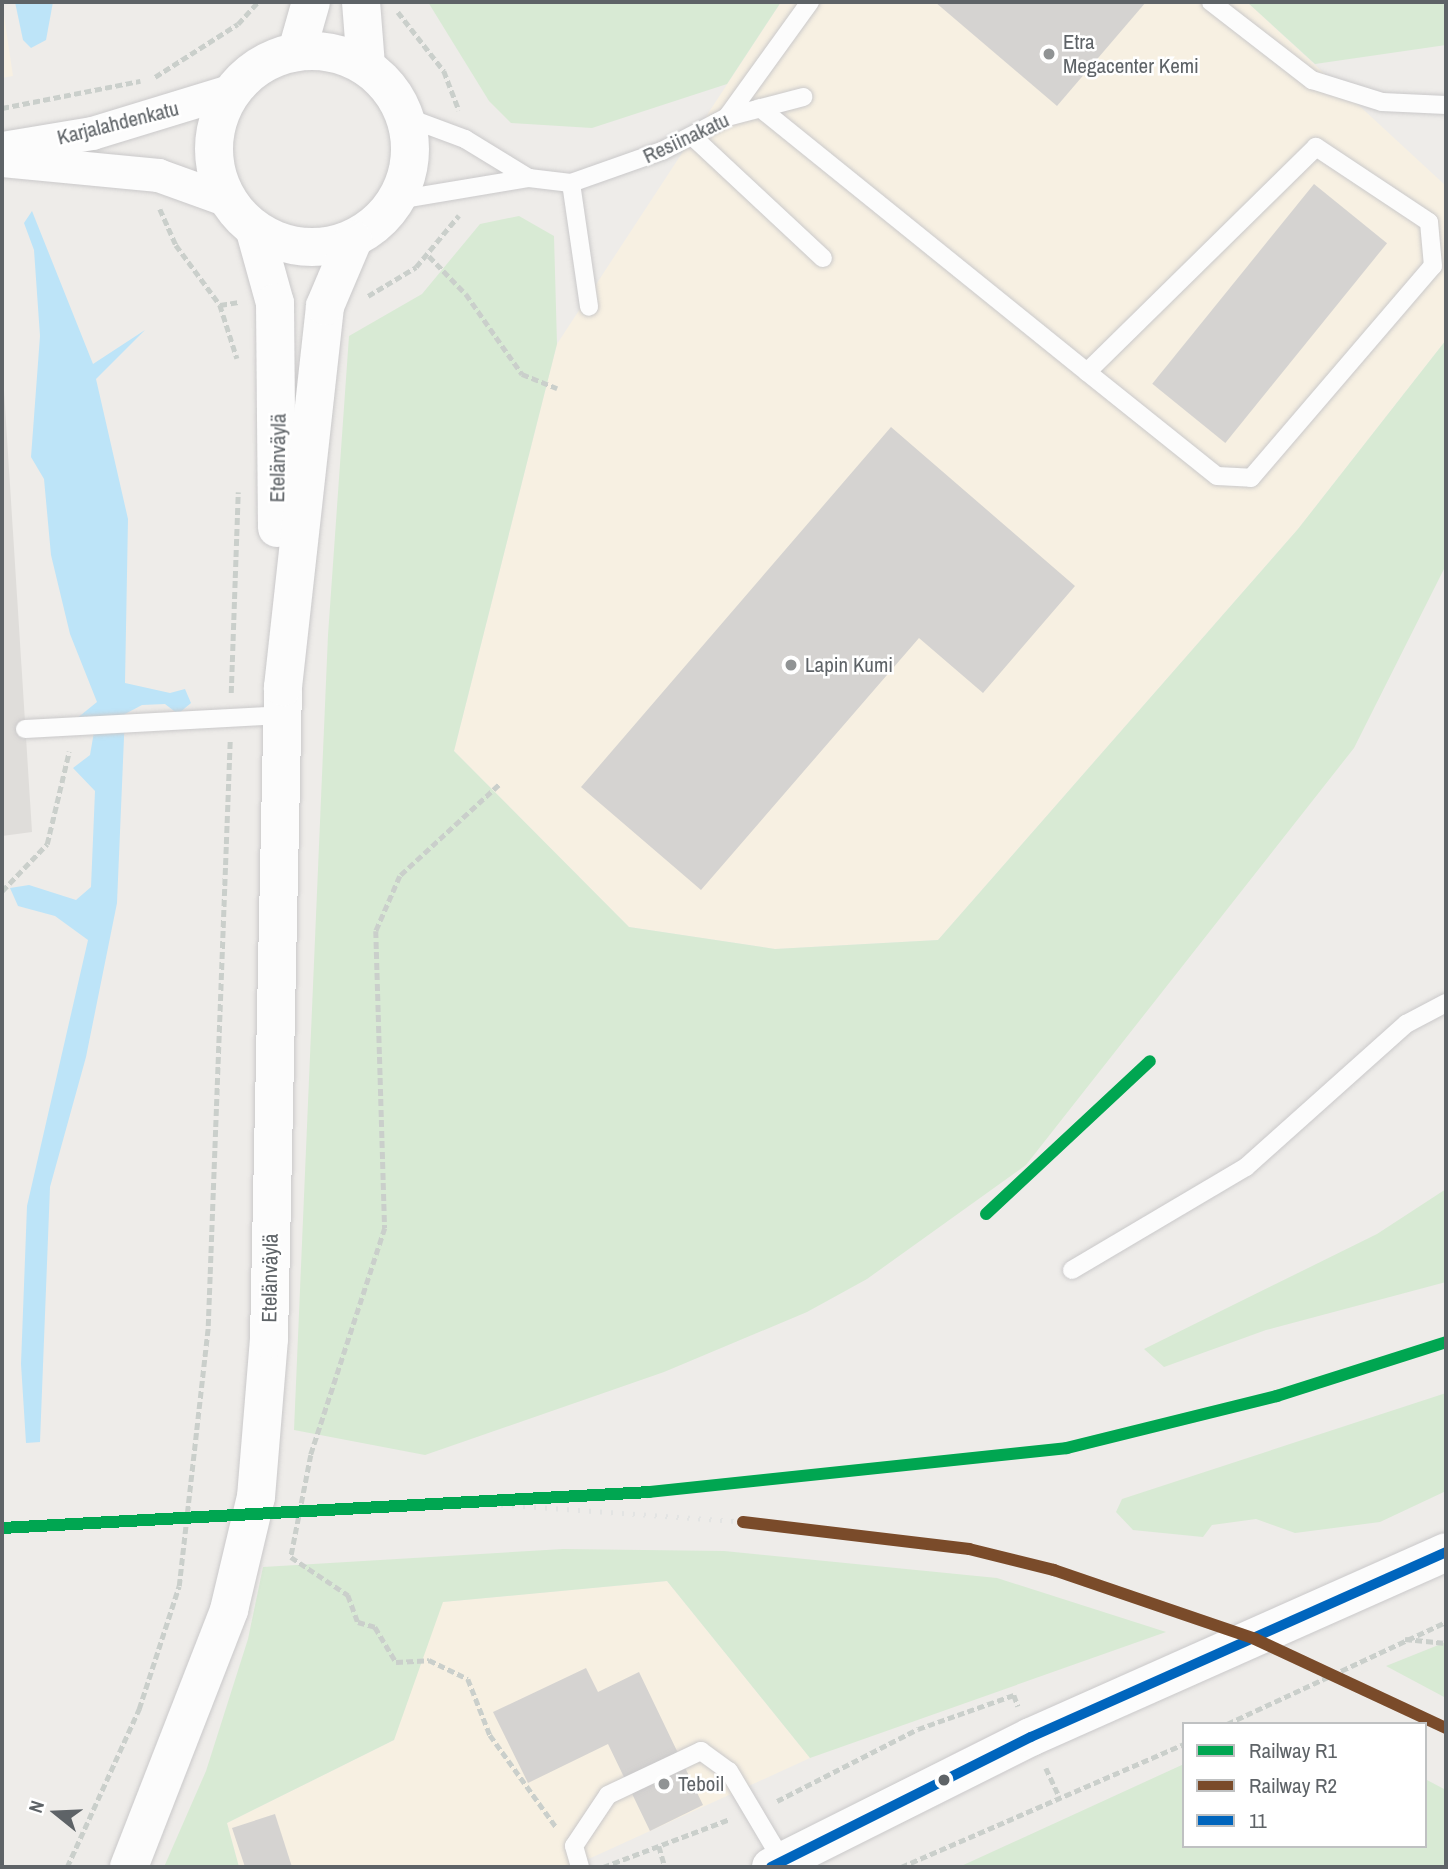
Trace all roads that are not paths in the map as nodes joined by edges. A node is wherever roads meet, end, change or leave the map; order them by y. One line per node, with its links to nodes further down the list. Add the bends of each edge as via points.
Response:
1 (311, 2): 5 (main road)
2 (810, 2): 12 (lane)
3 (1211, 2): 9 (lane, via 1312,80 1382,102)
4 (374, 3): 6 (main road)
5 (297, 51): 6 (main road, via 332,52); 7 (main road, via 261,64)
6 (366, 66): 11 (main road, via 390,88)
7 (233, 90): 14 (street, Karjalahdenkatu, via 105,130); 19 (main road, via 216,125 214,164)
8 (803, 97): 10 (lane, Resiinakatu)
9 (1446, 105)
10 (760, 108): 12 (lane, Resiinakatu); 24 (lane)
11 (406, 117): 16 (lane, Resiinakatu, via 465,139); 18 (main road, via 411,159)
12 (727, 117): 13 (lane, Resiinakatu)
13 (692, 136): 17 (lane, Resiinakatu); 22 (lane)
14 (2, 148)
15 (2, 160): 19 (street, Karjalahdenkatu, via 158,175)
16 (529, 178): 17 (lane, Resiinakatu); 18 (lane, Resiinakatu)
17 (570, 183): 23 (lane)
18 (397, 200): 21 (main road)
19 (227, 201): 20 (main road)
20 (255, 231): 21 (main road, via 303,248); 25 (main road, Etelänväylä, via 275,303 274,625)
21 (353, 240): 25 (main road, Etelänväylä, via 325,306)
22 (823, 258)
23 (589, 307)
24 (1087, 372): 24 (lane, via 1217,476 1251,478 1433,266 1429,222 1316,147)
25 (282, 701): 26 (lane, via 230,718); 30 (main road, Etelänväylä, via 269,1339 256,1497 229,1610)
26 (25, 729)
27 (1446, 1003): 28 (lane, via 1406,1024 1246,1167)
28 (1072, 1270)
29 (1446, 1552): 31 (main road, via 1031,1737)
30 (128, 1860)
31 (777, 1865): 32 (lane, via 729,1771 701,1751 608,1795 574,1846)
32 (580, 1867)

